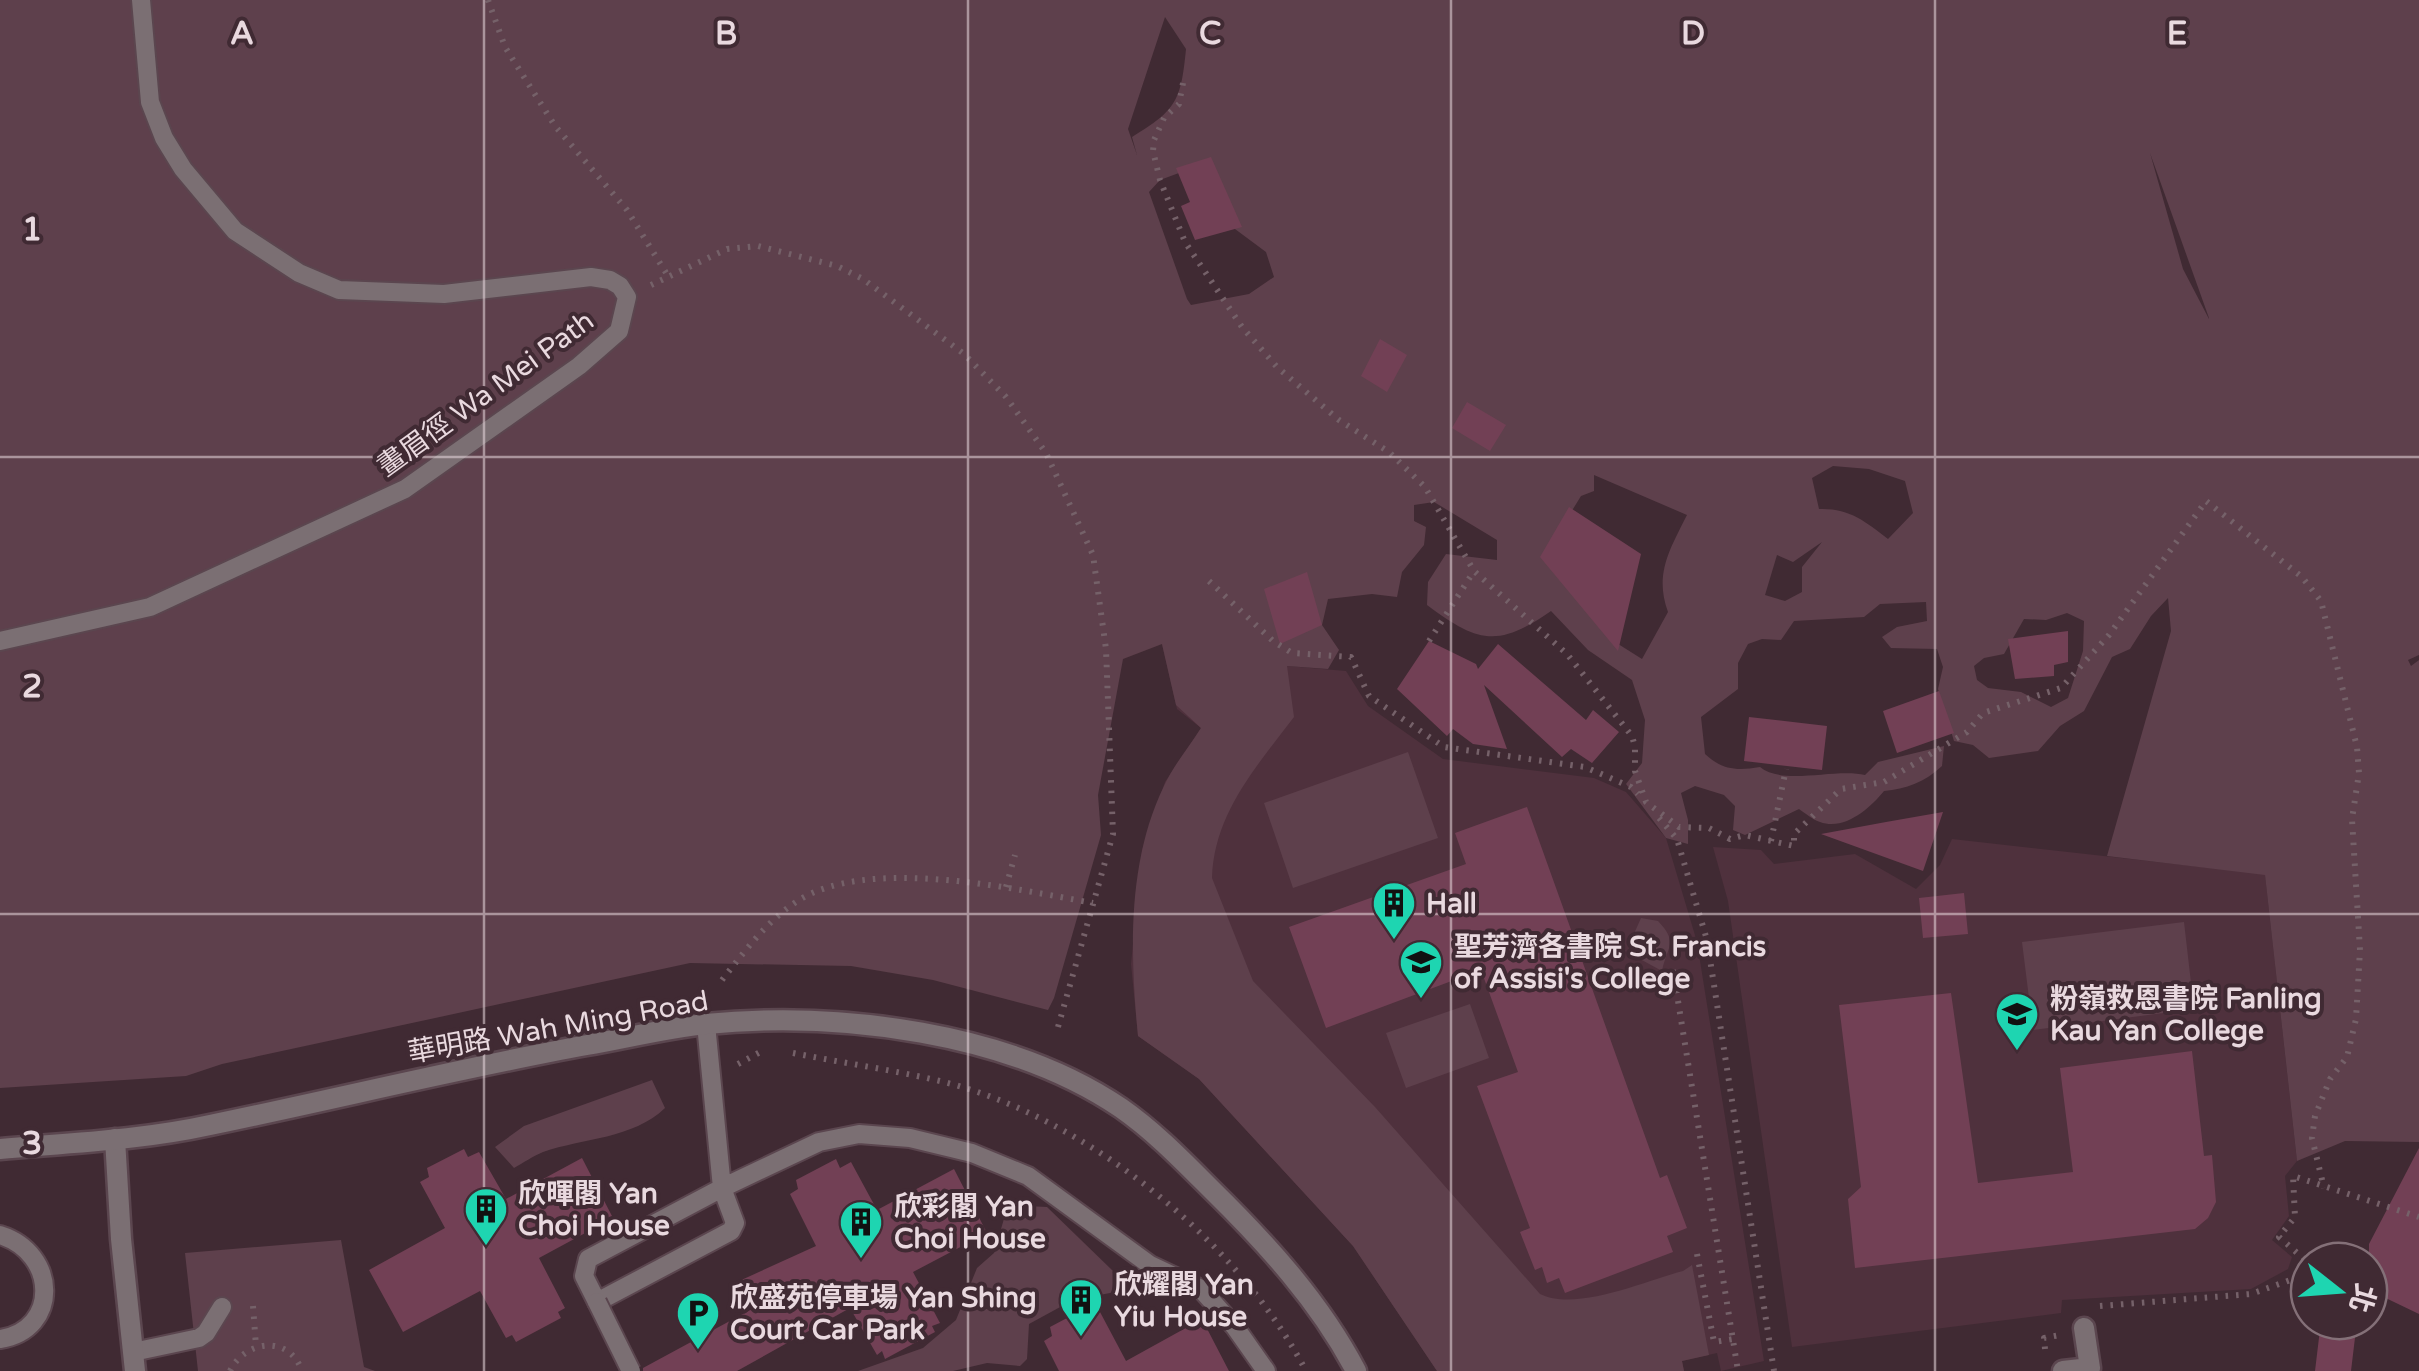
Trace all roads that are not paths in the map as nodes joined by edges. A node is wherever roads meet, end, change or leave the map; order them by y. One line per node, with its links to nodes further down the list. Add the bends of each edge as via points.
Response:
1 (140, 0): 2 (lane, 畫眉徑 Wa Mei Path, via 150,102 164,138 235,231 339,290 444,294 610,280 626,297 620,331 406,489 150,607)
2 (0, 641)
3 (706, 1024): 4 (street, 華明路 Wah Ming Road, via 474,1066 205,1126); 6 (lane); 15 (street, 華明路 Wah Ming Road, via 792,1021 951,1036 1075,1081 1158,1136 1240,1217 1293,1275)
4 (115, 1138): 5 (street, 華明路 Wah Ming Road); 12 (street)
5 (0, 1149)
6 (722, 1188): 8 (lane, via 735,1222 731,1231); 8 (lane, via 588,1259 584,1276); 14 (lane, via 819,1142 858,1134 910,1138 972,1154 1028,1176 1150,1265 1202,1290)
7 (0, 1235): 11 (lane, via 29,1249 44,1280 36,1316)
8 (597, 1302): 13 (lane, bridge)
9 (222, 1306): 12 (lane, via 206,1334)
10 (2080, 1323): 16 (street, via 2090,1368)
11 (0, 1338)
12 (134, 1361)
13 (630, 1371)
14 (1266, 1371)
15 (1356, 1371)
16 (2062, 1371)

